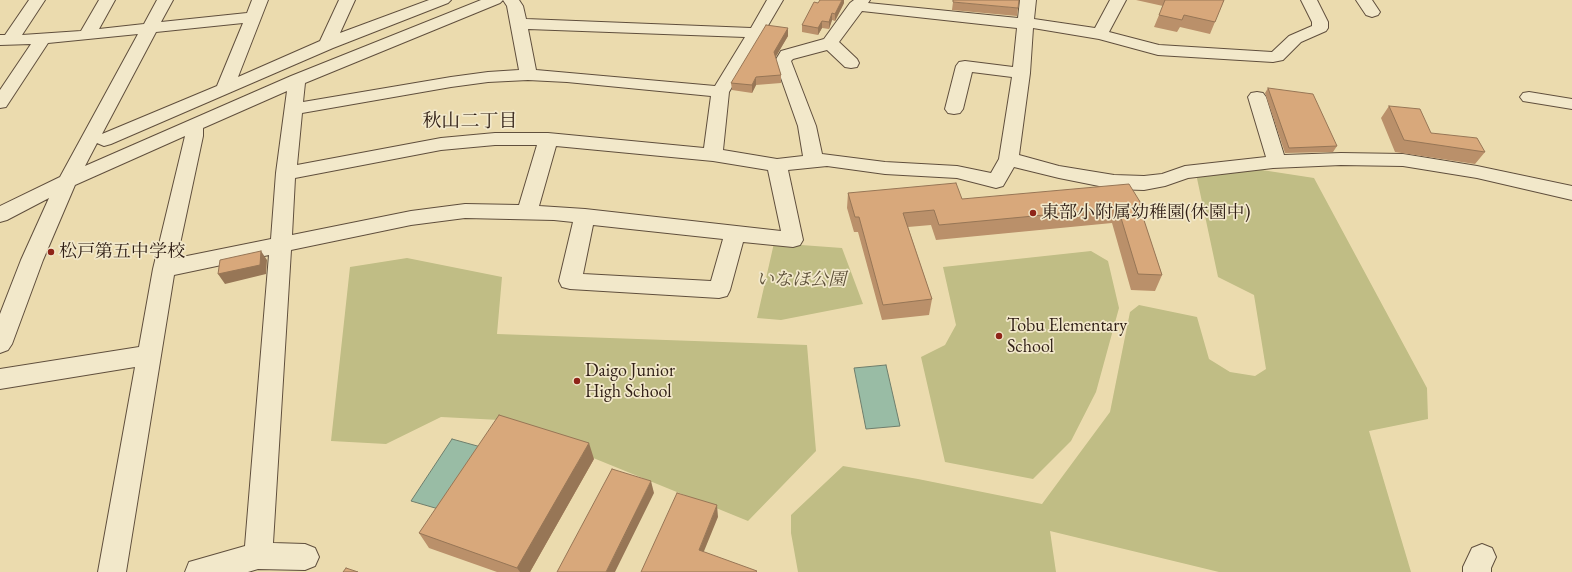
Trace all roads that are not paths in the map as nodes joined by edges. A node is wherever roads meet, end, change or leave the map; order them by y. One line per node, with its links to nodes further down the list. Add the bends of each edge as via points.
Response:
1 (37, 0): 24 (street)
2 (107, 0): 20 (street)
3 (165, 0): 19 (street)
4 (260, 0): 16 (street)
5 (347, 0): 26 (street)
6 (443, 0): 26 (street)
7 (495, 0): 30 (street)
8 (511, 0): 18 (street)
9 (775, 0): 21 (street)
10 (951, 0): 14 (street, via 950,5)
11 (1028, 0): 17 (street)
12 (1118, 0): 22 (street)
13 (1309, 0): 22 (street, via 1320,22 1320,28 1295,39 1277,56 1158,50)
14 (931, 2)
15 (859, 3): 17 (street); 25 (street)
16 (253, 17): 19 (street); 32 (street)
17 (1026, 23): 22 (street); 28 (street)
18 (519, 24): 21 (street); 29 (street)
19 (150, 28): 20 (street); 49 (street)
20 (87, 34): 23 (street)
21 (756, 34): 33 (street)
22 (1100, 34)
23 (43, 39): 24 (street); 31 (street)
24 (5, 40)
25 (830, 43): 27 (street); 45 (street, via 787,55 783,61 807,126)
26 (327, 44): 32 (street)
27 (851, 63)
28 (1021, 74): 39 (street, via 966,66); 44 (street)
29 (528, 75): 33 (street); 38 (street, via 451,82)
30 (296, 80): 38 (street); 40 (street)
31 (5, 87): 36 (street)
32 (224, 89): 42 (street)
33 (720, 92): 43 (street)
34 (1257, 97): 46 (street)
35 (1529, 97): 37 (street)
36 (0, 103)
37 (1572, 104)
38 (293, 109): 48 (street)
39 (954, 109)
40 (194, 125): 49 (street); 56 (street, via 194,136)
41 (548, 139): 43 (street); 48 (street, via 495,138 441,144); 51 (street)
42 (104, 140)
43 (713, 155): 47 (street)
44 (1009, 159): 45 (street, via 996,181 958,172); 46 (street, via 1059,172 1114,182 1144,183 1165,180 1185,172)
45 (814, 161): 47 (street)
46 (1278, 162): 50 (street, via 1403,160 1477,172)
47 (777, 165): 54 (street, via 793,240)
48 (286, 173): 55 (street)
49 (67, 182): 52 (street); 57 (street, via 32,260)
50 (1572, 193)
51 (527, 212): 53 (street); 55 (street, via 465,212 412,218)
52 (0, 215)
53 (586, 216): 54 (street); 54 (street, via 570,281 719,290)
54 (734, 234)
55 (280, 245): 56 (street); 60 (street)
56 (164, 269): 58 (street)
57 (0, 344)
58 (150, 354): 59 (street); 62 (street)
59 (0, 379)
60 (258, 556): 61 (street); 63 (street)
61 (305, 557)
62 (112, 572)
63 (199, 572)

